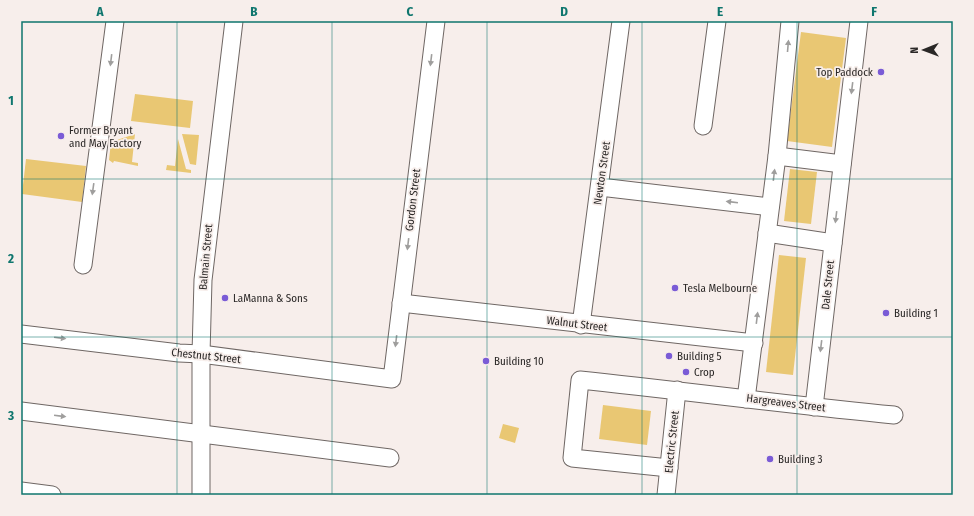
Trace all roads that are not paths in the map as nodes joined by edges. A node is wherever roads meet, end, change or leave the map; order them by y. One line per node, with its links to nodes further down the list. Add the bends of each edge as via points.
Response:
1 (115, 21): 15 (street, one-way to 15)
2 (234, 21): 20 (street, Balmain Street, via 203,280)
3 (436, 21): 16 (street, Gordon Street, one-way to 16)
4 (622, 21): 11 (street, Newton Street)
5 (717, 21): 8 (street)
6 (790, 21): 9 (street, one-way to 6)
7 (859, 21): 10 (street, Dale Street, one-way to 10)
8 (703, 126)
9 (777, 156): 10 (street); 12 (street, one-way to 9)
10 (842, 164): 14 (street, Dale Street, one-way to 14)
11 (600, 187): 12 (street, one-way to 11); 17 (street, Newton Street)
12 (770, 207): 13 (street)
13 (767, 233): 14 (street); 19 (street, one-way to 13)
14 (833, 243): 24 (street, Dale Street, one-way to 24)
15 (83, 265)
16 (400, 303): 17 (street, Walnut Street); 21 (street, Gordon Street, one-way to 21)
17 (581, 324): 19 (street, Walnut Street)
18 (21, 334): 20 (street, Chestnut Street, one-way to 20)
19 (754, 343): 23 (street)
20 (201, 354): 21 (street, Chestnut Street); 27 (street, Balmain Street)
21 (392, 379)
22 (677, 390): 23 (street, Hargreaves Street); 29 (street, Electric Street); 29 (street, Hargreaves Street, via 580,380 572,458)
23 (746, 399): 24 (street, Hargreaves Street)
24 (814, 407): 26 (street, Hargreaves Street)
25 (21, 411): 27 (street, one-way to 27)
26 (894, 415)
27 (201, 434): 28 (street); 32 (street, Balmain Street)
28 (390, 458)
29 (669, 468): 33 (street, Electric Street)
30 (21, 491): 31 (street)
31 (52, 495)
32 (201, 495)
33 (666, 495)

